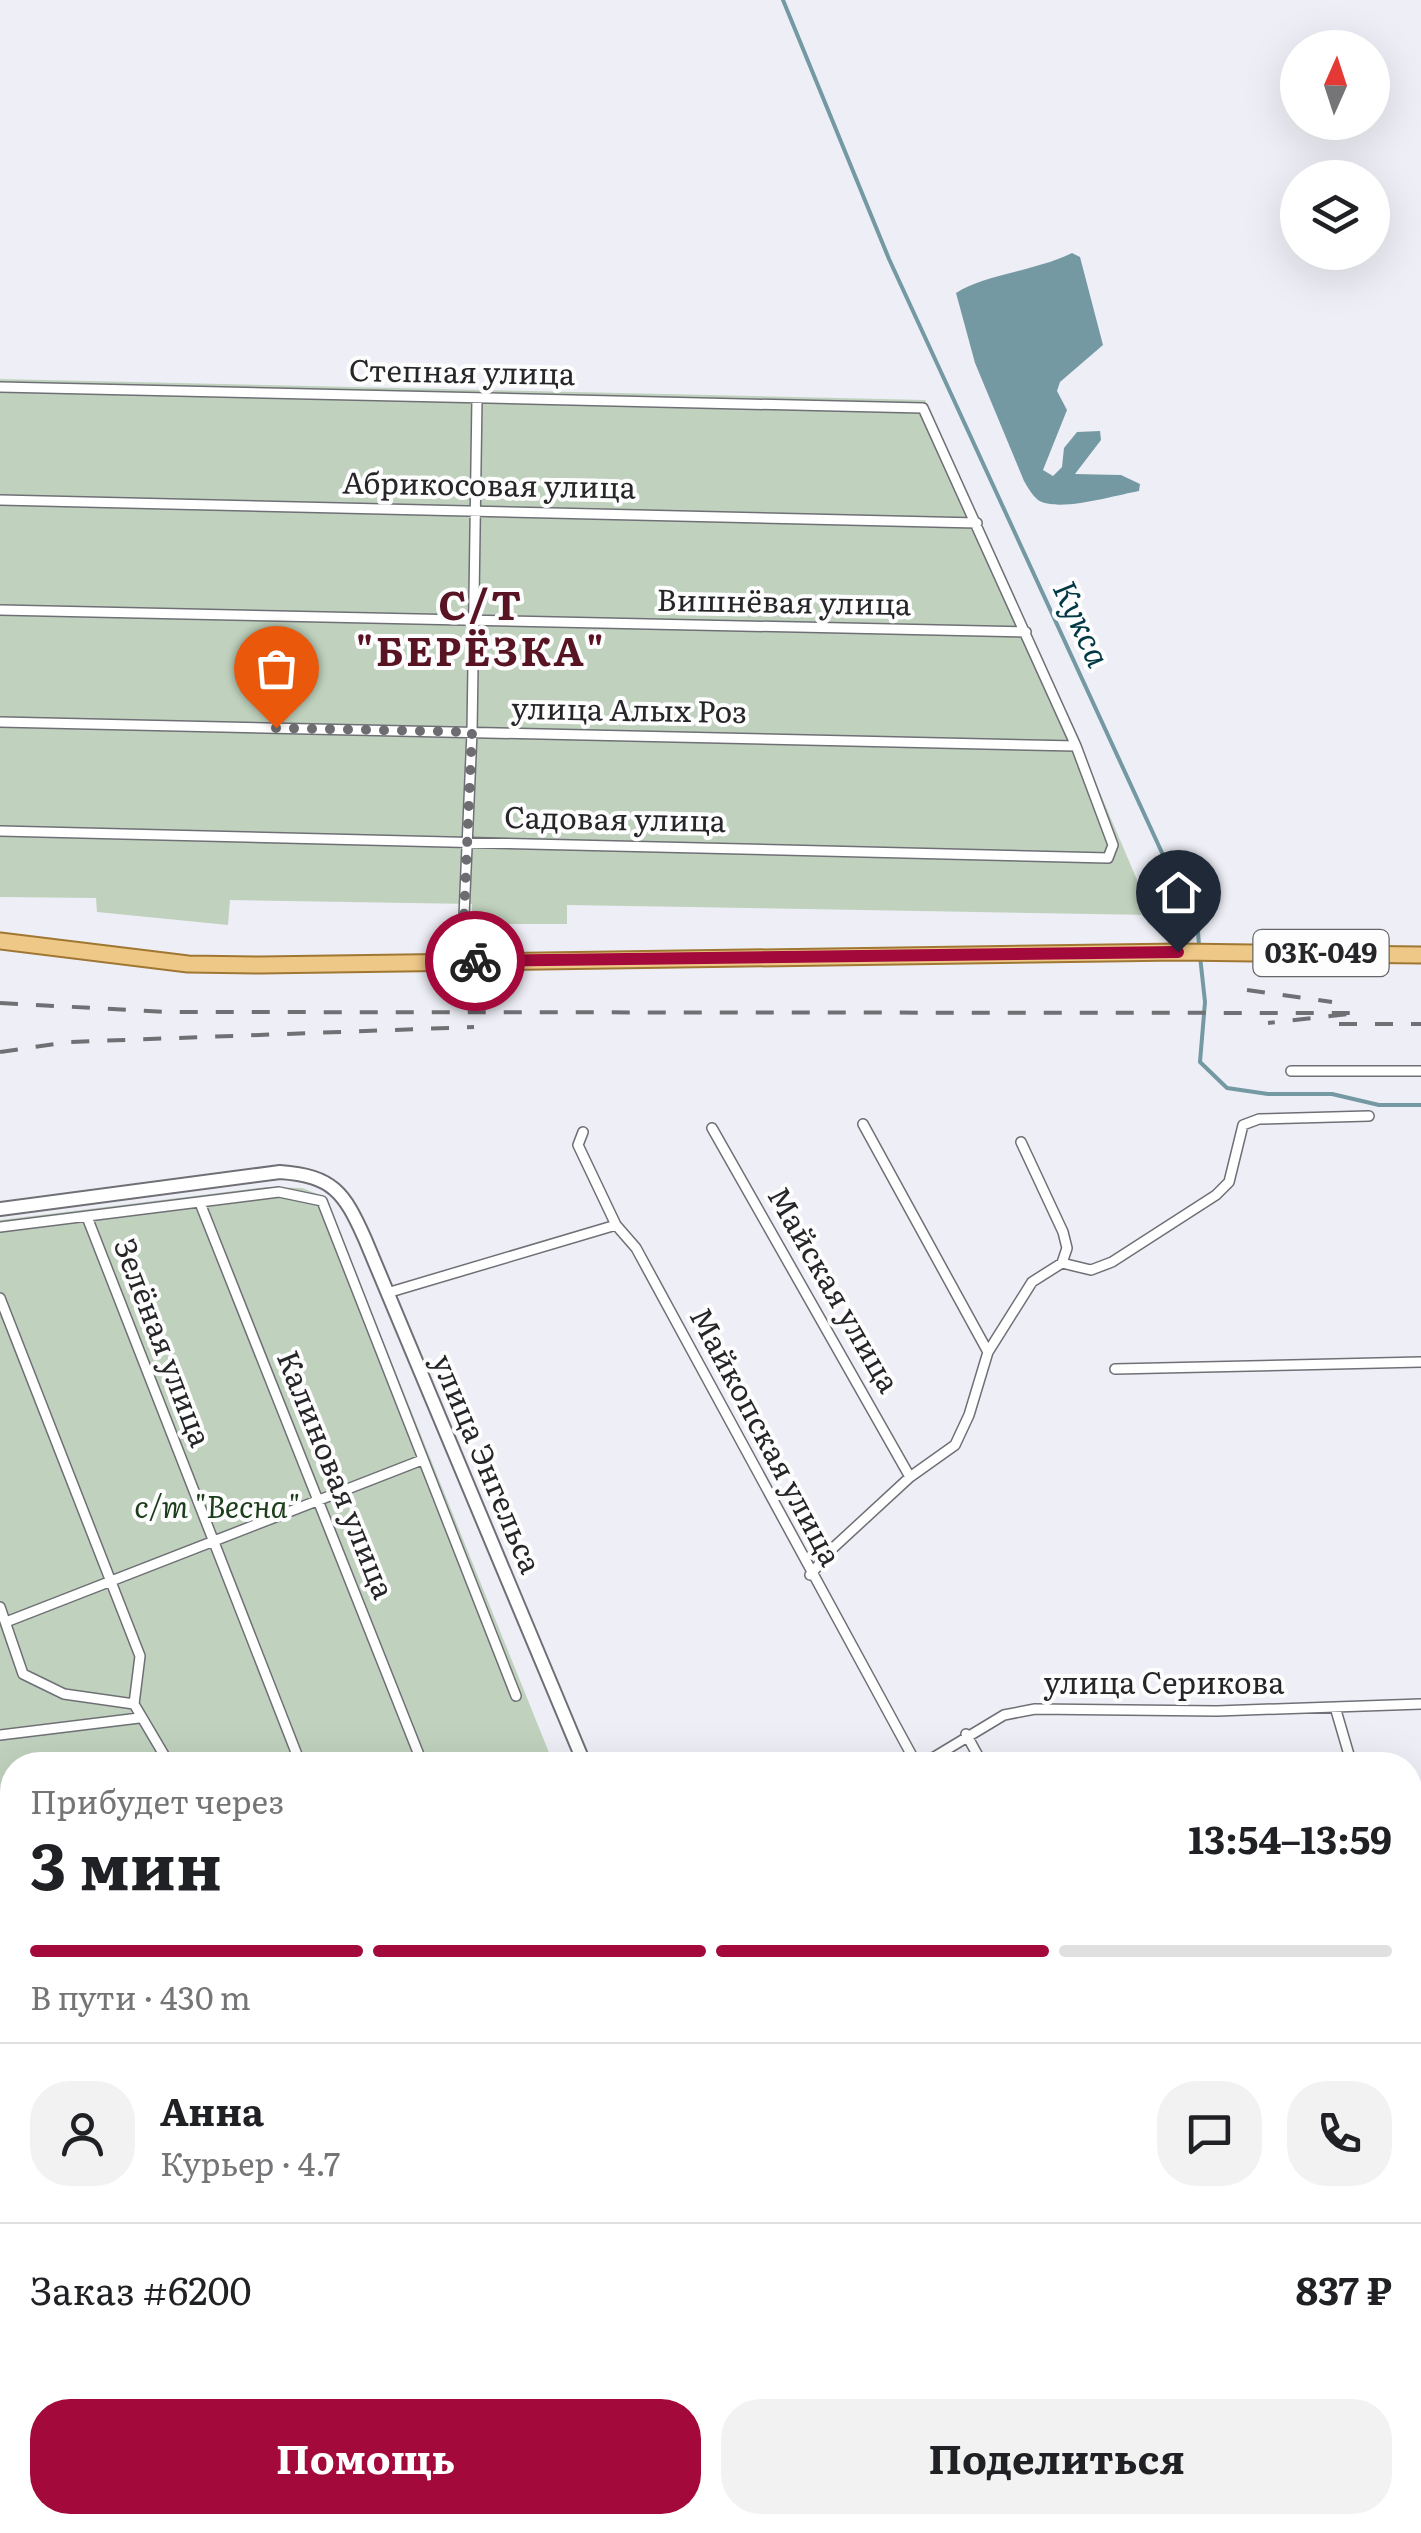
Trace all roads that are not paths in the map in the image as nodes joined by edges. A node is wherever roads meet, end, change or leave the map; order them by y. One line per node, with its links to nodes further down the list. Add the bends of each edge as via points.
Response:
1 (0, 388): 2 (street, Степная улица)
2 (477, 398): 4 (street); 5 (street, Степная улица, via 923,408)
3 (0, 500): 4 (street, Абрикосовая улица)
4 (477, 510): 5 (street, Абрикосовая улица); 7 (street)
5 (977, 522): 8 (street)
6 (0, 610): 7 (street, Вишнёвая улица)
7 (474, 622): 8 (street, Вишнёвая улица); 10 (street)
8 (1026, 632): 11 (street)
9 (0, 722): 10 (street, улица Алых Роз)
10 (472, 732): 11 (street, улица Алых Роз); 13 (street)
11 (1076, 746): 13 (street, Садовая улица, via 1110,832 1108,858)
12 (0, 831): 13 (street, Садовая улица)
13 (469, 842): 16 (street)
14 (0, 941): 16 (main road, 03К-049, via 188,964)
15 (1421, 954): 16 (main road, 03К-049)
16 (462, 962)
17 (1292, 1071): 18 (street)
18 (1421, 1071)
19 (1368, 1116): 29 (street, via 1243,1125 1229,1182 1216,1194 1112,1262 1091,1270)
20 (863, 1124): 32 (street)
21 (712, 1128): 36 (street, Майская улица)
22 (583, 1132): 27 (street, Майкопская улица, via 578,1145)
23 (1021, 1142): 29 (street, via 1063,1232)
24 (200, 1202): 26 (street); 35 (street, via 279,1192 322,1201); 37 (street, Калиновая улица)
25 (0, 1209): 30 (street, улица Энгельса, via 280,1172 307,1174 335,1186 353,1212)
26 (87, 1217): 28 (street); 38 (street, Зелёная улица)
27 (616, 1226): 30 (street); 39 (street, Майкопская улица, via 636,1248)
28 (0, 1228)
29 (1062, 1263): 32 (street, via 1032,1282)
30 (388, 1293): 53 (street, улица Энгельса)
31 (0, 1298): 40 (street)
32 (988, 1352): 36 (street, via 955,1445)
33 (1421, 1362): 34 (street)
34 (1115, 1368)
35 (422, 1460): 37 (street); 43 (street)
36 (910, 1477): 39 (street)
37 (318, 1500): 38 (street); 52 (street, Калиновая улица)
38 (211, 1542): 40 (street); 51 (street, Зелёная улица)
39 (810, 1575): 54 (street, Майкопская улица)
40 (112, 1582): 42 (street); 44 (street, via 140,1656)
41 (0, 1607): 42 (street)
42 (6, 1622): 44 (street, via 23,1674 39,1685)
43 (516, 1696)
44 (134, 1704): 47 (street)
45 (1421, 1704): 46 (street, улица Серикова)
46 (1335, 1707): 48 (street, улица Серикова, via 1035,1710 1004,1714); 57 (street)
47 (139, 1718): 49 (street); 50 (street)
48 (966, 1734): 55 (street, улица Серикова); 56 (street)
49 (0, 1735)
50 (161, 1752)
51 (295, 1752)
52 (418, 1752)
53 (577, 1752)
54 (912, 1752)
55 (939, 1752)
56 (976, 1752)
57 (1348, 1752)

